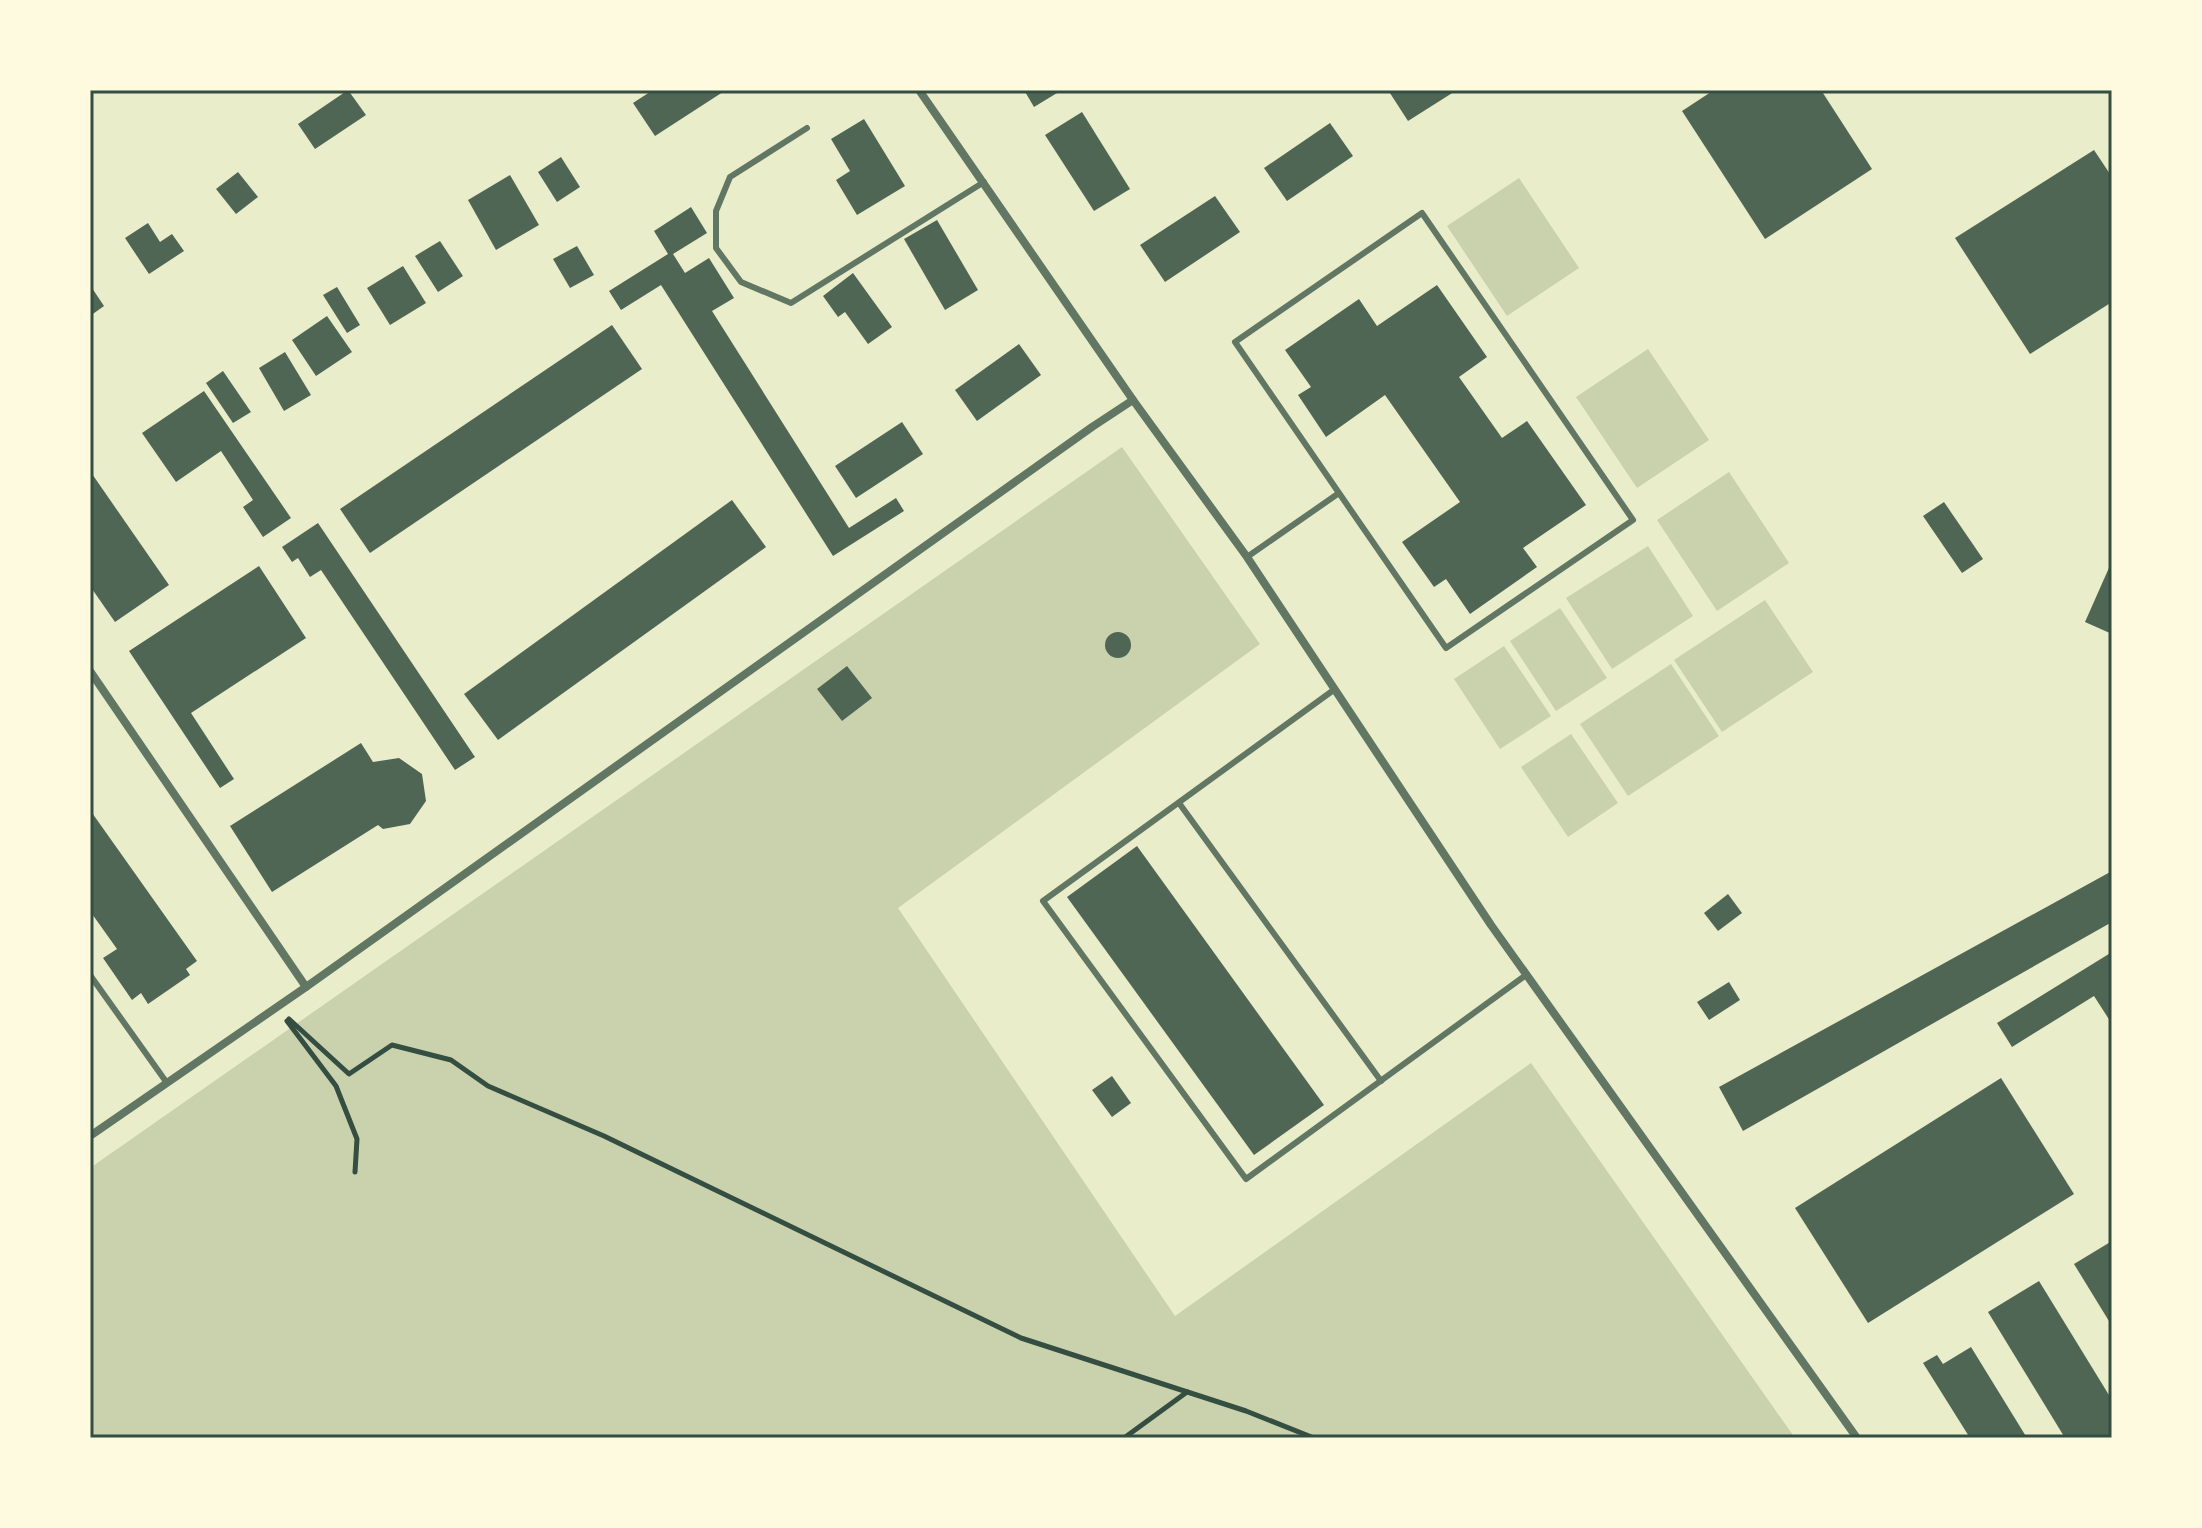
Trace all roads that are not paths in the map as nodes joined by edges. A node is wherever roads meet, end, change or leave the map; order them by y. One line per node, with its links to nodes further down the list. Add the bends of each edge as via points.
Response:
1 (919, 90): 3 (street)
2 (807, 128): 3 (lane, via 730,177 716,211 716,248 741,282 791,303)
3 (984, 182): 4 (street)
4 (1133, 400): 6 (street); 12 (street)
5 (1339, 493): 5 (lane, via 1235,342 1422,213 1633,520 1446,648); 6 (lane)
6 (1247, 557): 8 (street)
7 (90, 671): 12 (street)
8 (1335, 689): 9 (lane); 11 (street)
9 (1179, 803): 13 (lane); 13 (lane, via 1043,901 1246,1179)
10 (90, 975): 14 (lane)
11 (1526, 975): 13 (lane); 16 (street)
12 (306, 987): 14 (street)
13 (1381, 1081)
14 (167, 1083): 15 (street)
15 (90, 1136)
16 (1857, 1438)

